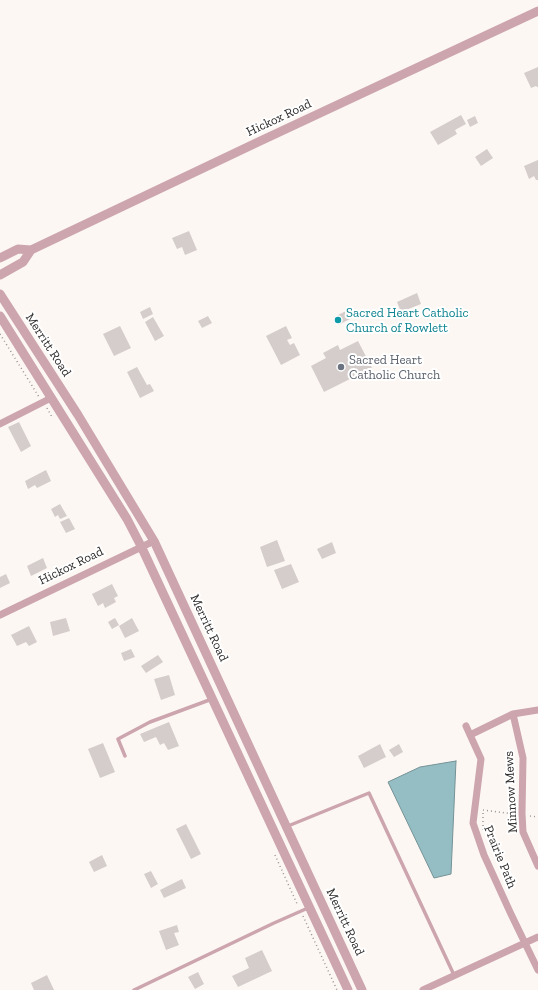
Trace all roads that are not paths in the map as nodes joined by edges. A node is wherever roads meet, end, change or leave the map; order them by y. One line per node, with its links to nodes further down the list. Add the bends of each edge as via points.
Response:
1 (538, 11): 2 (street, Hickox Road)
2 (31, 250): 3 (street, Hickox Road, via 18,249); 4 (street, Hickox Road, via 23,262)
3 (0, 258)
4 (0, 275)
5 (0, 294): 9 (street, Merritt Road, via 78,415)
6 (0, 316): 7 (street, Merritt Road)
7 (47, 400): 8 (street); 10 (street, Merritt Road, via 127,519)
8 (0, 424)
9 (154, 541): 10 (street, Hickox Road); 18 (street, Merritt Road)
10 (142, 546): 11 (street, Hickox Road); 12 (street, Merritt Road)
11 (0, 615)
12 (213, 699): 17 (lane, via 150,722 118,738); 20 (street, Merritt Road)
13 (538, 710): 14 (street)
14 (513, 714): 16 (street); 19 (street, Minnow Mews, via 523,758 523,832)
15 (466, 726): 16 (street, Prairie Path)
16 (470, 735): 22 (street, Prairie Path, via 481,759 473,823 484,855)
17 (125, 756)
18 (286, 827): 24 (lane, via 369,793); 27 (street, Merritt Road)
19 (538, 866)
20 (305, 909): 25 (lane); 26 (street, Merritt Road)
21 (538, 937): 22 (street)
22 (525, 942): 23 (street, Prairie Path); 24 (street)
23 (538, 970)
24 (454, 975): 28 (street)
25 (134, 990)
26 (348, 990)
27 (362, 990)
28 (424, 990)

